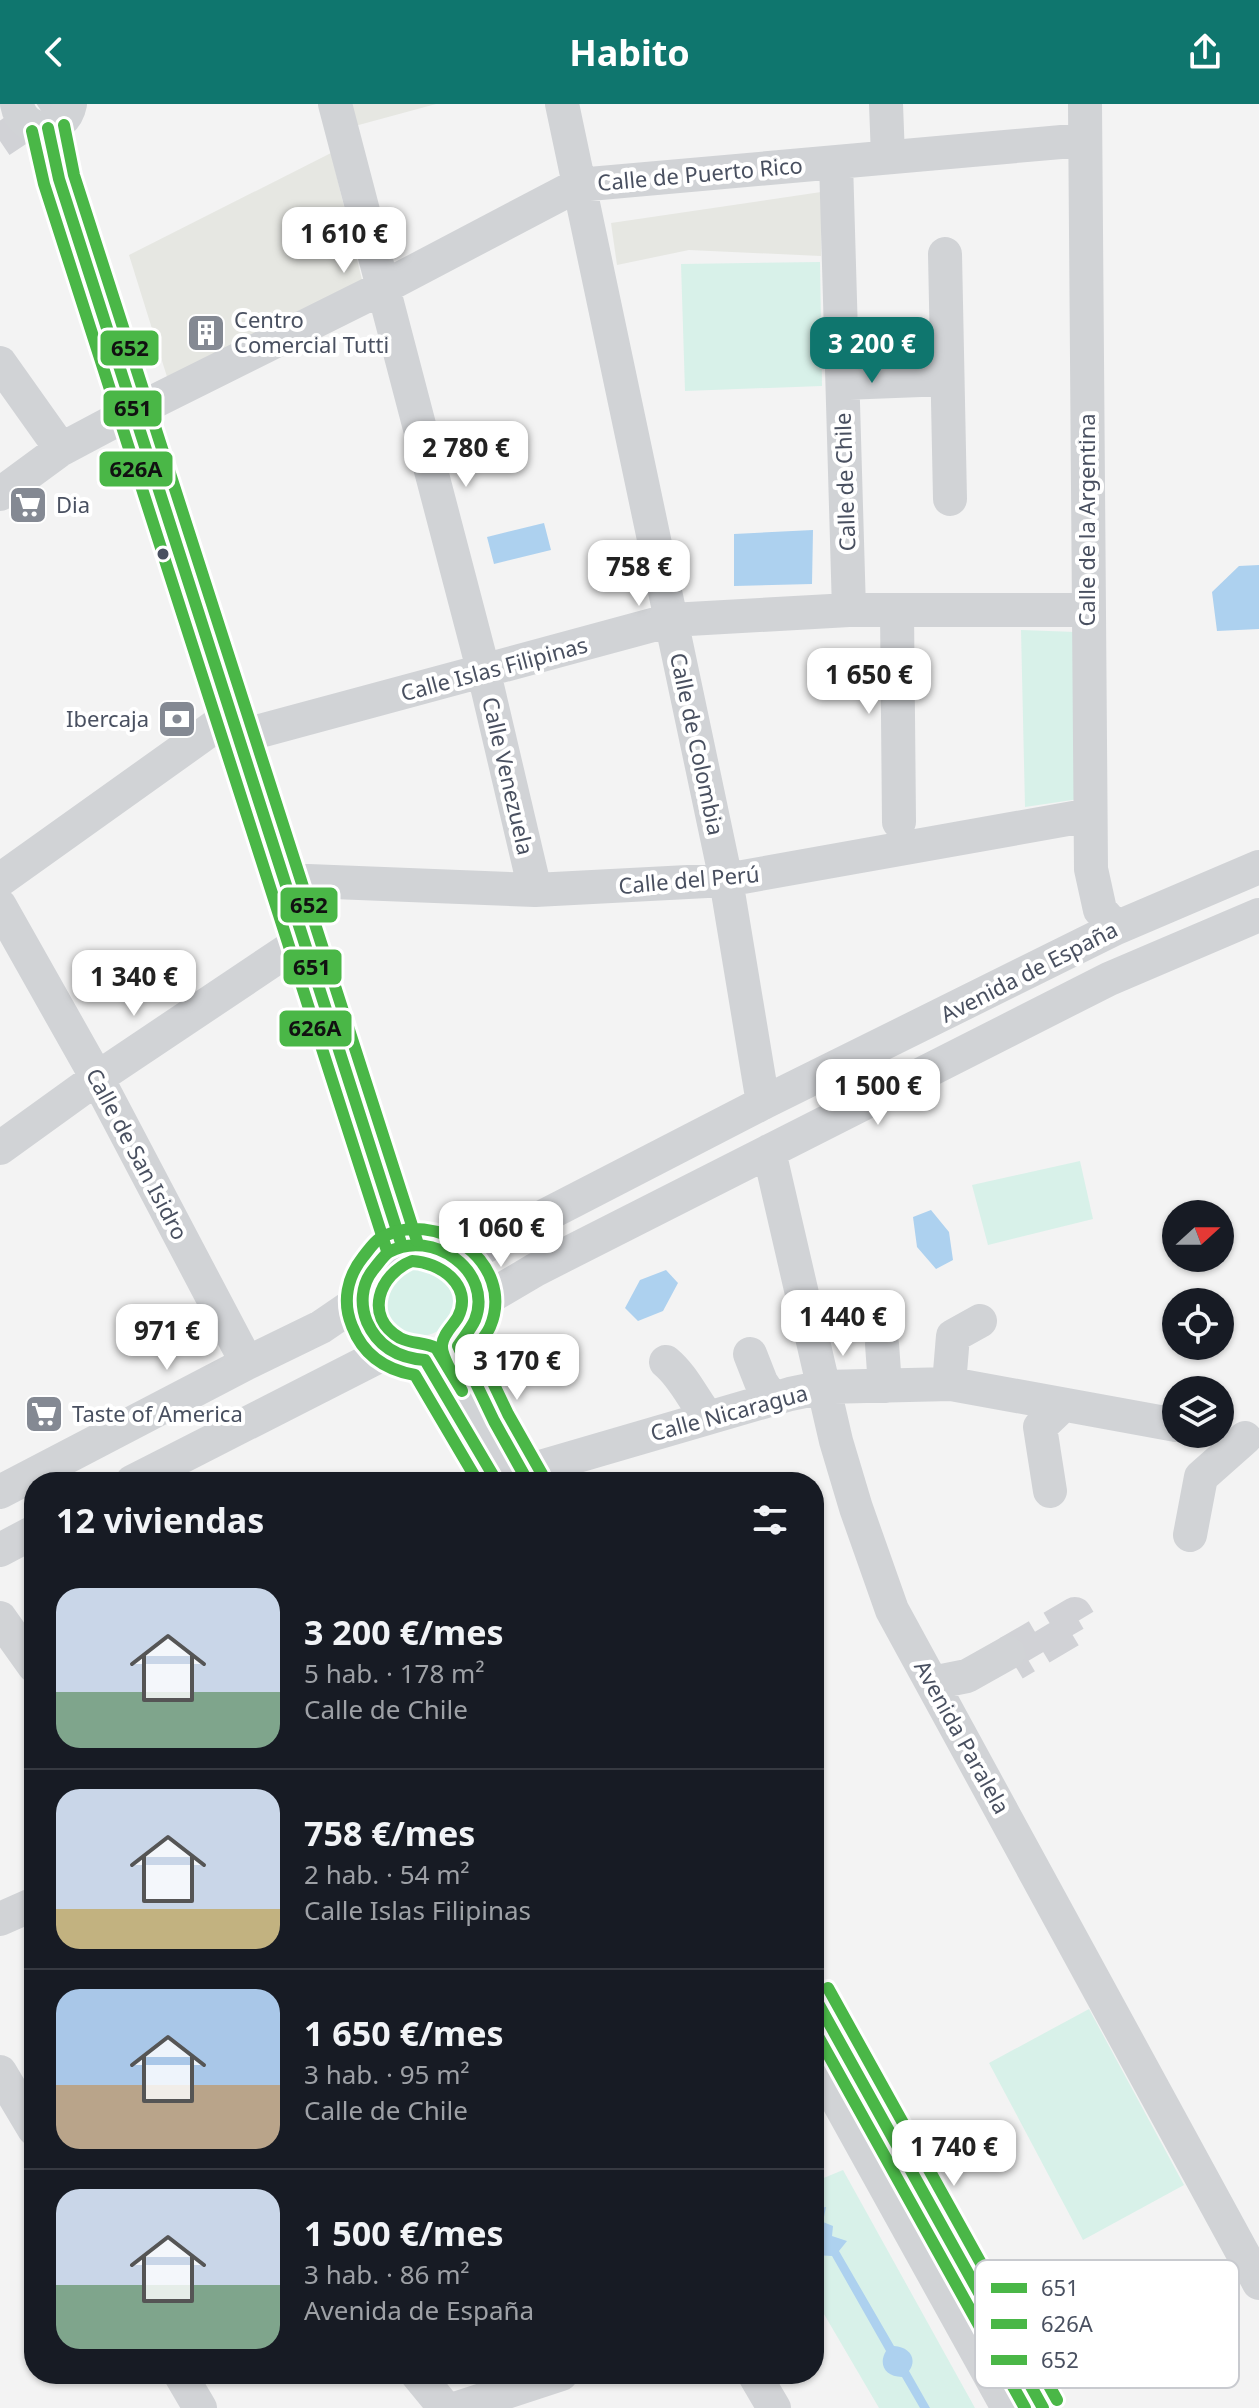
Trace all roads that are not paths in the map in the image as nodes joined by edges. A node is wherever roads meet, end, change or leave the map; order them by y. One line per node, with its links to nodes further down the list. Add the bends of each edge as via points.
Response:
1 (17, 104): 6 (street, via 21,117 35,127)
2 (335, 104): 12 (street, Calle Venezuela)
3 (562, 104): 10 (street, Calle de Colombia)
4 (886, 104): 8 (street)
5 (1085, 104): 7 (street, Calle de la Argentina)
6 (66, 111): 16 (street, via 59,179)
7 (1084, 140): 8 (street, Calle de Puerto Rico); 22 (street, Calle de la Argentina)
8 (888, 157): 9 (street, Calle de Puerto Rico)
9 (836, 162): 10 (street, Calle de Puerto Rico); 15 (street, Calle de Chile)
10 (578, 185): 12 (street, Calle de Puerto Rico); 23 (street, Calle de Colombia)
11 (945, 254): 14 (street)
12 (384, 287): 16 (street, Calle de Puerto Rico); 24 (street, Calle Venezuela)
13 (0, 363): 17 (street)
14 (947, 379): 15 (street); 19 (street)
15 (843, 383): 20 (street, Calle de Chile)
16 (133, 411): 18 (street, Calle de Puerto Rico, via 60,450); 25 (street)
17 (56, 442)
18 (0, 494)
19 (950, 499)
20 (849, 610): 21 (street, Calle Islas Filipinas); 23 (street, Calle Islas Filipinas)
21 (897, 610): 22 (street, Calle Islas Filipinas); 27 (street)
22 (1087, 610): 26 (street, Calle de la Argentina)
23 (671, 620): 24 (street, Calle Islas Filipinas); 31 (street, Calle de Colombia)
24 (484, 673): 25 (street, Calle Islas Filipinas); 32 (street, Calle Venezuela)
25 (234, 726): 29 (street); 30 (street)
26 (1090, 815): 31 (street, Calle del Perú); 35 (street, Calle de la Argentina, via 1091,869 1100,910)
27 (899, 822)
28 (1259, 867): 35 (street, Avenida de España)
29 (0, 880)
30 (283, 880): 32 (street, Calle del Perú); 36 (street)
31 (726, 880): 32 (street, Calle del Perú); 38 (street, Calle de Colombia)
32 (535, 890)
33 (0, 906): 37 (street, Calle de San Isidro)
34 (1259, 915): 40 (street, Avenida de España, via 1109,979)
35 (1116, 928): 38 (street, Avenida de España)
36 (303, 940): 37 (street); 41 (street)
37 (97, 1078): 39 (street); 52 (street, Calle de San Isidro)
38 (763, 1103): 42 (street, Avenida de España)
39 (0, 1148)
40 (769, 1151): 44 (street, Avenida de España); 55 (street, Avenida Paralela)
41 (402, 1246): 42 (street, via 427,1244); 43 (street, via 379,1261)
42 (461, 1259): 44 (street, via 474,1279)
43 (362, 1299): 48 (street, via 374,1337); 52 (street, via 321,1327)
44 (479, 1303): 47 (street, via 473,1327)
45 (980, 1321): 53 (street, via 953,1336)
46 (882, 1344): 54 (street)
47 (458, 1346): 50 (street); 64 (street)
48 (389, 1351): 50 (street); 62 (street)
49 (750, 1354): 56 (street)
50 (425, 1360): 63 (street)
51 (666, 1362): 58 (street, via 679,1372)
52 (247, 1363): 61 (street)
53 (949, 1384): 54 (street, Calle Nicaragua); 57 (street, Calle Nicaragua)
54 (885, 1386): 55 (street, Calle Nicaragua)
55 (824, 1387): 56 (street, Calle Nicaragua); 75 (street, Avenida Paralela, via 856,1508 887,1596)
56 (772, 1399): 58 (street, Calle Nicaragua)
57 (1063, 1405): 59 (street, Calle Nicaragua); 67 (street, via 1040,1427)
58 (708, 1418): 65 (street, Calle Nicaragua)
59 (1162, 1423)
60 (1241, 1438): 69 (street, via 1201,1477)
61 (38, 1472)
62 (152, 1472)
63 (511, 1472)
64 (513, 1472)
65 (538, 1472)
66 (24, 1479): 68 (street)
67 (1050, 1491)
68 (0, 1492)
69 (1190, 1535)
70 (24, 1537): 71 (street)
71 (0, 1550)
72 (0, 1618): 73 (street)
73 (24, 1652)
74 (1011, 1659): 75 (street)
75 (936, 1691): 82 (street, Avenida Paralela)
76 (24, 1908): 77 (street)
77 (0, 1919)
78 (824, 2014): 83 (street)
79 (0, 2072): 81 (street)
80 (824, 2086): 84 (street)
81 (22, 2114)
82 (1259, 2283)
83 (975, 2286)
84 (975, 2350)
85 (186, 2384): 91 (street)
86 (425, 2384): 92 (street)
87 (531, 2384): 93 (street)
88 (760, 2384): 94 (street)
89 (997, 2388): 95 (street)
90 (1032, 2388): 96 (street)
91 (200, 2408)
92 (445, 2408)
93 (458, 2408)
94 (774, 2408)
95 (1008, 2408)
96 (1043, 2408)

